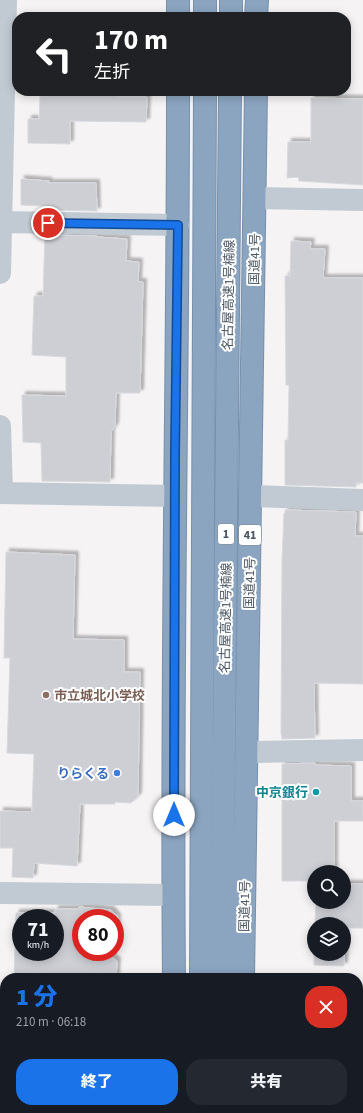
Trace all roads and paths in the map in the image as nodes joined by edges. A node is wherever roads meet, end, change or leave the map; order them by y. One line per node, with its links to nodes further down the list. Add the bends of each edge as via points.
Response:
1 (6, 0): 10 (street)
2 (178, 0): 6 (highway)
3 (205, 0): 7 (highway)
4 (231, 0): 8 (highway)
5 (257, 0): 9 (highway)
6 (178, 12)
7 (205, 12)
8 (231, 12)
9 (256, 12)
10 (2, 86): 15 (street)
11 (178, 96): 19 (highway)
12 (205, 96): 31 (highway, 名古屋高速1号楠線 / 1)
13 (230, 96): 32 (highway, 名古屋高速1号楠線 / 1)
14 (256, 96): 16 (highway, 国道41号 / 41)
15 (1, 187): 18 (street)
16 (255, 198): 17 (street); 24 (highway, 国道41号 / 41)
17 (363, 200)
18 (1, 222): 19 (street); 20 (street)
19 (178, 225): 23 (highway)
20 (0, 273)
21 (0, 426): 22 (street)
22 (1, 493): 23 (street)
23 (175, 496): 29 (highway)
24 (251, 496): 25 (street); 27 (highway, 国道41号 / 41)
25 (363, 500)
26 (363, 750): 27 (street)
27 (247, 752): 33 (highway, 国道41号 / 41)
28 (0, 893): 29 (street)
29 (173, 895): 30 (highway)
30 (174, 973)
31 (201, 973)
32 (222, 973)
33 (243, 973)

